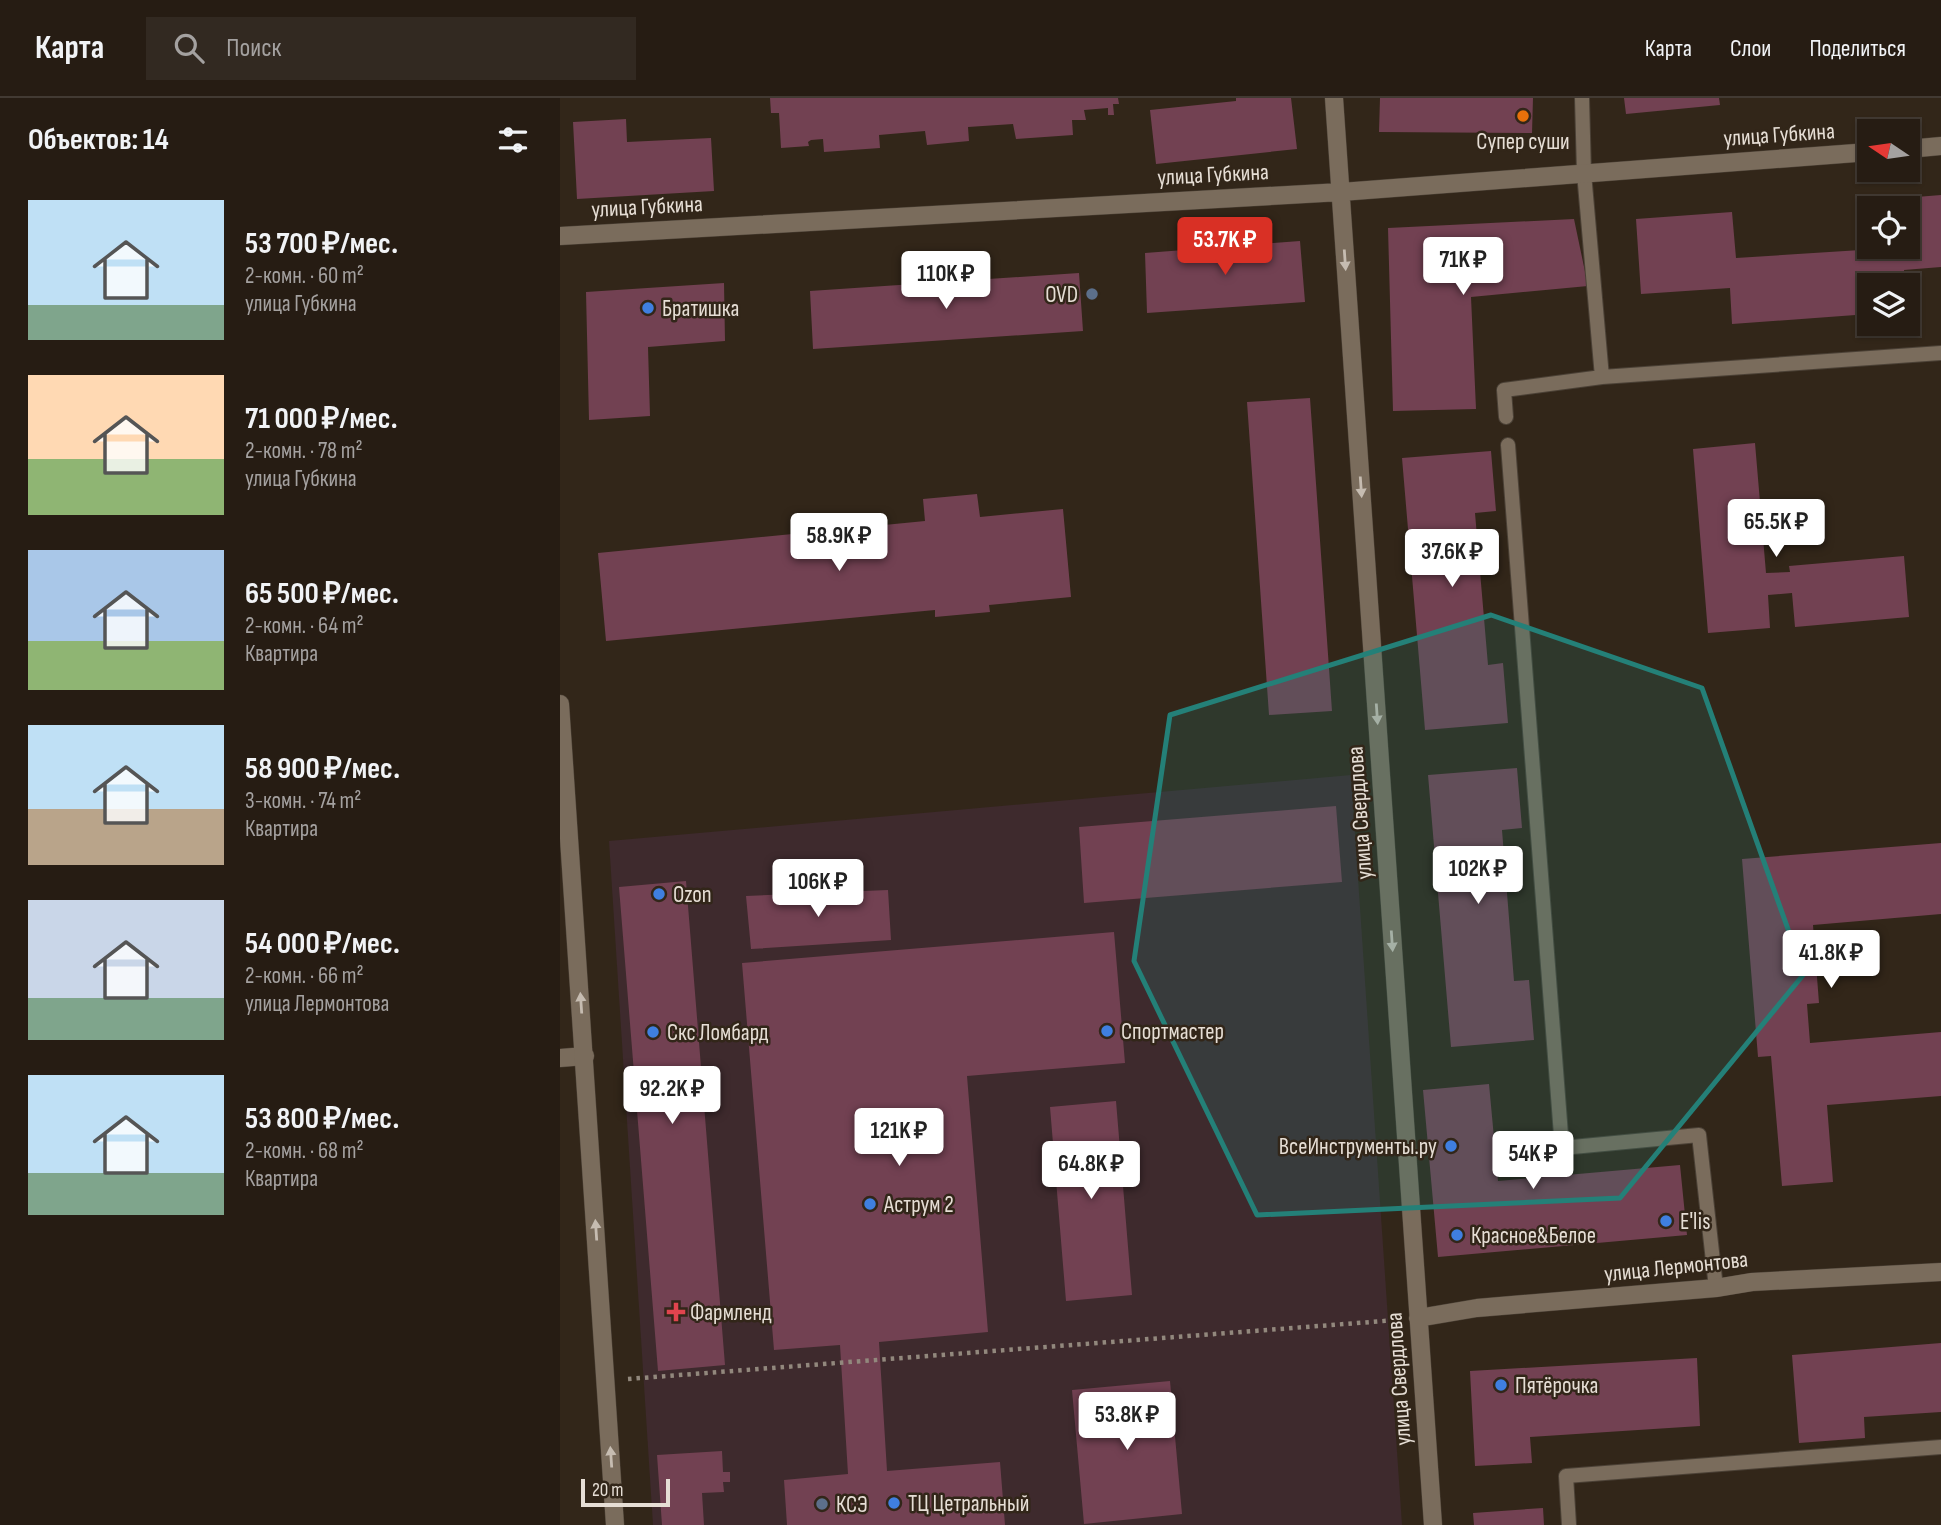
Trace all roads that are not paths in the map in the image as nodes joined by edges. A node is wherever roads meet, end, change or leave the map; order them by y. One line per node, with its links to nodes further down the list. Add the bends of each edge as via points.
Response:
1 (1334, 98): 7 (street, улица Свердлова)
2 (1582, 98): 6 (lane)
3 (1941, 146): 4 (street)
4 (1920, 148)
5 (1857, 153): 6 (street, улица Губкина)
6 (1584, 173): 7 (street, улица Губкина); 10 (lane)
7 (1340, 192): 8 (street, улица Губкина); 18 (street, улица Свердлова, one-way to 18)
8 (560, 236)
9 (1941, 352): 10 (lane)
10 (1602, 377): 11 (lane, via 1504,390)
11 (1506, 417)
12 (1508, 445): 17 (lane, via 1562,1148 1699,1135)
13 (560, 704): 14 (street, one-way to 13)
14 (585, 1056): 15 (street); 20 (street, one-way to 14)
15 (560, 1058)
16 (1941, 1272): 17 (street, улица Лермонтова)
17 (1716, 1287): 18 (street, улица Лермонтова, via 1477,1308)
18 (1418, 1318): 21 (street, улица Свердлова)
19 (1941, 1447): 22 (lane, via 1566,1476)
20 (615, 1525)
21 (1433, 1525)
22 (1569, 1525)

